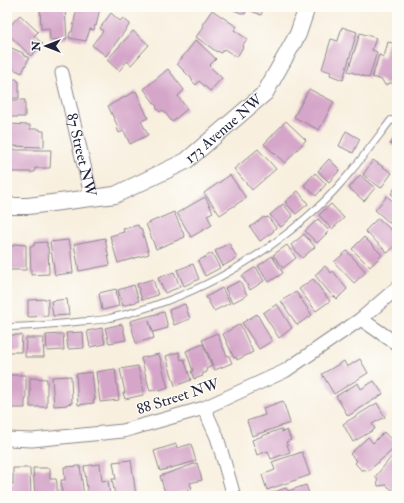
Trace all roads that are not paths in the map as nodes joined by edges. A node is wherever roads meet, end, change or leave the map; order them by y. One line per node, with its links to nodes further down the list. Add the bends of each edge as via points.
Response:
1 (307, 7): 4 (street, 173 Avenue NW, via 298,34 265,93 186,161 115,195)
2 (62, 74): 4 (street, 87 Street NW)
3 (397, 122): 8 (lane, via 391,120 356,165 317,208 266,250 210,283 160,304 109,319)
4 (92, 199): 5 (street, 87 Street NW)
5 (7, 206)
6 (397, 288): 7 (street, 88 Street NW)
7 (362, 319): 9 (street); 10 (street, 88 Street NW, via 285,371)
8 (7, 327)
9 (397, 344)
10 (204, 408): 11 (street, 88 Street NW, via 123,431 32,440); 12 (street, via 217,437)
11 (7, 439)
12 (234, 496)

